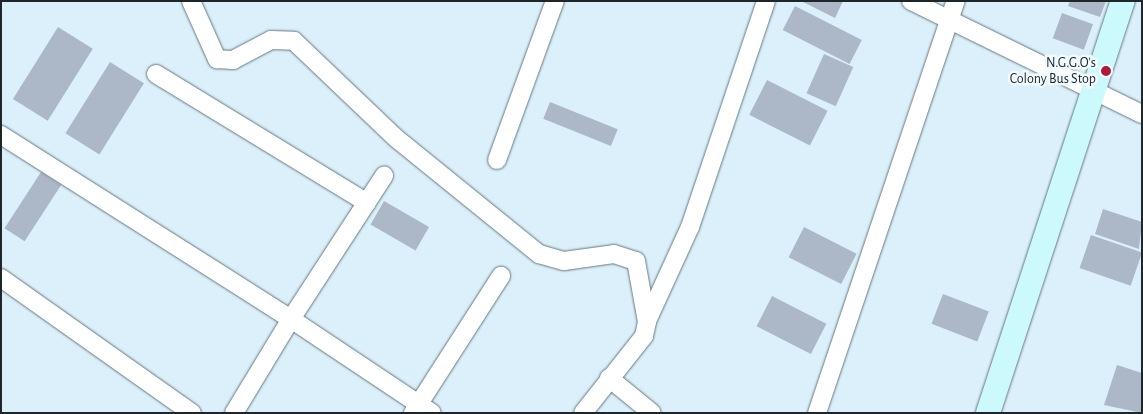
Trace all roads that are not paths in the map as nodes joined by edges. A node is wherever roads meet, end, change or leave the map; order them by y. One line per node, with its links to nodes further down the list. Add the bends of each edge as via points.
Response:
1 (191, 1): 18 (street, via 217,59 233,60 271,40 294,41 397,139 539,254 564,261 614,254 636,261)
2 (555, 1): 12 (street)
3 (766, 1): 18 (street, via 690,227)
4 (911, 1): 7 (street)
5 (956, 1): 7 (street)
6 (1123, 1): 9 (main road)
7 (950, 20): 9 (street); 25 (street)
8 (156, 74): 14 (street)
9 (1094, 90): 10 (street); 26 (main road)
10 (1142, 114)
11 (1, 135): 17 (street)
12 (497, 160)
13 (384, 176): 14 (street)
14 (367, 203): 17 (street)
15 (501, 276): 20 (street)
16 (1, 278): 21 (street)
17 (291, 319): 20 (street); 22 (street)
18 (647, 322): 19 (street, via 639,347)
19 (609, 378): 23 (street); 24 (street)
20 (421, 410)
21 (192, 413)
22 (234, 413)
23 (583, 413)
24 (652, 413)
25 (817, 413)
26 (988, 413)

